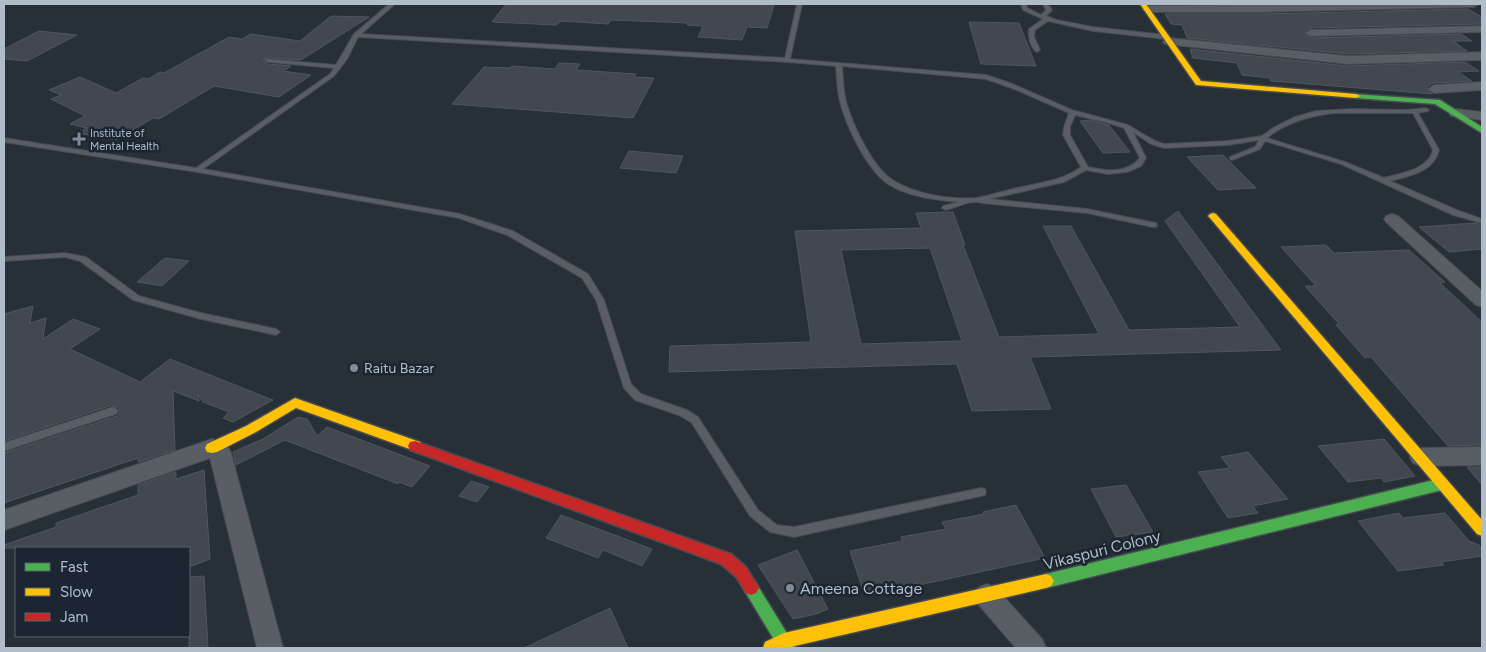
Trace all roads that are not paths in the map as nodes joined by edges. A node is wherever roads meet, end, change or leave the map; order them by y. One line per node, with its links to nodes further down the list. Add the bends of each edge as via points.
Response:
1 (392, 4): 12 (lane)
2 (800, 4): 18 (lane)
3 (1024, 4): 8 (lane, via 1025,8)
4 (1046, 4): 8 (lane, via 1049,10 1044,16)
5 (1474, 4): 6 (street)
6 (1416, 5): 7 (street, via 1261,9); 9 (street)
7 (1145, 6): 14 (street)
8 (1047, 19): 14 (lane); 15 (lane, via 1032,29)
9 (1459, 29): 10 (street); 11 (street); 13 (street)
10 (1482, 29)
11 (1311, 33)
12 (356, 34): 18 (lane); 20 (lane)
13 (1475, 39)
14 (1168, 40): 16 (street, via 1348,60); 26 (street, via 1199,82 1437,102)
15 (1036, 50)
16 (1482, 56)
17 (268, 60): 20 (lane)
18 (787, 60): 19 (lane)
19 (840, 64): 24 (lane, via 986,77 1011,84); 36 (lane, via 842,99 851,125 883,176 919,194)
20 (338, 67): 34 (lane, via 332,76)
21 (1482, 86): 22 (street)
22 (1434, 89)
23 (1426, 110): 25 (lane)
24 (1073, 112): 28 (lane, via 1106,118); 33 (lane, via 1066,132)
25 (1414, 112): 30 (lane, via 1352,109 1306,114); 35 (lane, via 1436,150 1436,156 1420,169)
26 (1456, 112): 27 (street); 29 (street)
27 (1482, 116)
28 (1126, 126): 30 (lane, via 1151,142 1164,146); 33 (lane, via 1143,158 1140,164 1122,171 1098,172)
29 (1482, 131)
30 (1262, 138): 32 (lane, via 1258,148); 35 (lane, via 1343,162)
31 (4, 140): 34 (lane)
32 (1232, 158)
33 (1085, 168): 36 (lane, via 1074,177 1054,183)
34 (197, 170): 51 (lane, via 460,216 510,233 586,276 600,300 627,386 638,398 684,413 695,420 754,514 774,530 794,532)
35 (1386, 180): 40 (lane, via 1456,213)
36 (973, 200): 37 (lane); 41 (lane, via 1087,211)
37 (946, 208)
38 (1214, 216): 49 (street)
39 (1392, 219): 43 (street)
40 (1482, 221)
41 (1154, 225)
42 (4, 259): 44 (lane, via 65,255 82,258 136,298)
43 (1482, 301)
44 (276, 332)
45 (114, 411): 46 (lane)
46 (4, 448)
47 (212, 448): 52 (street); 55 (street, via 295,403 315,409 726,559 741,572); 56 (street, via 220,453)
48 (1482, 456): 49 (street)
49 (1421, 457): 50 (street)
50 (1442, 484): 53 (street); 54 (street, Vikaspuri Colony)
51 (981, 492)
52 (4, 520)
53 (1482, 530)
54 (987, 596): 55 (street, Vikaspuri Colony); 58 (street)
55 (786, 645): 57 (street, Vikaspuri Colony)
56 (270, 648)
57 (771, 648)
58 (1033, 648)

